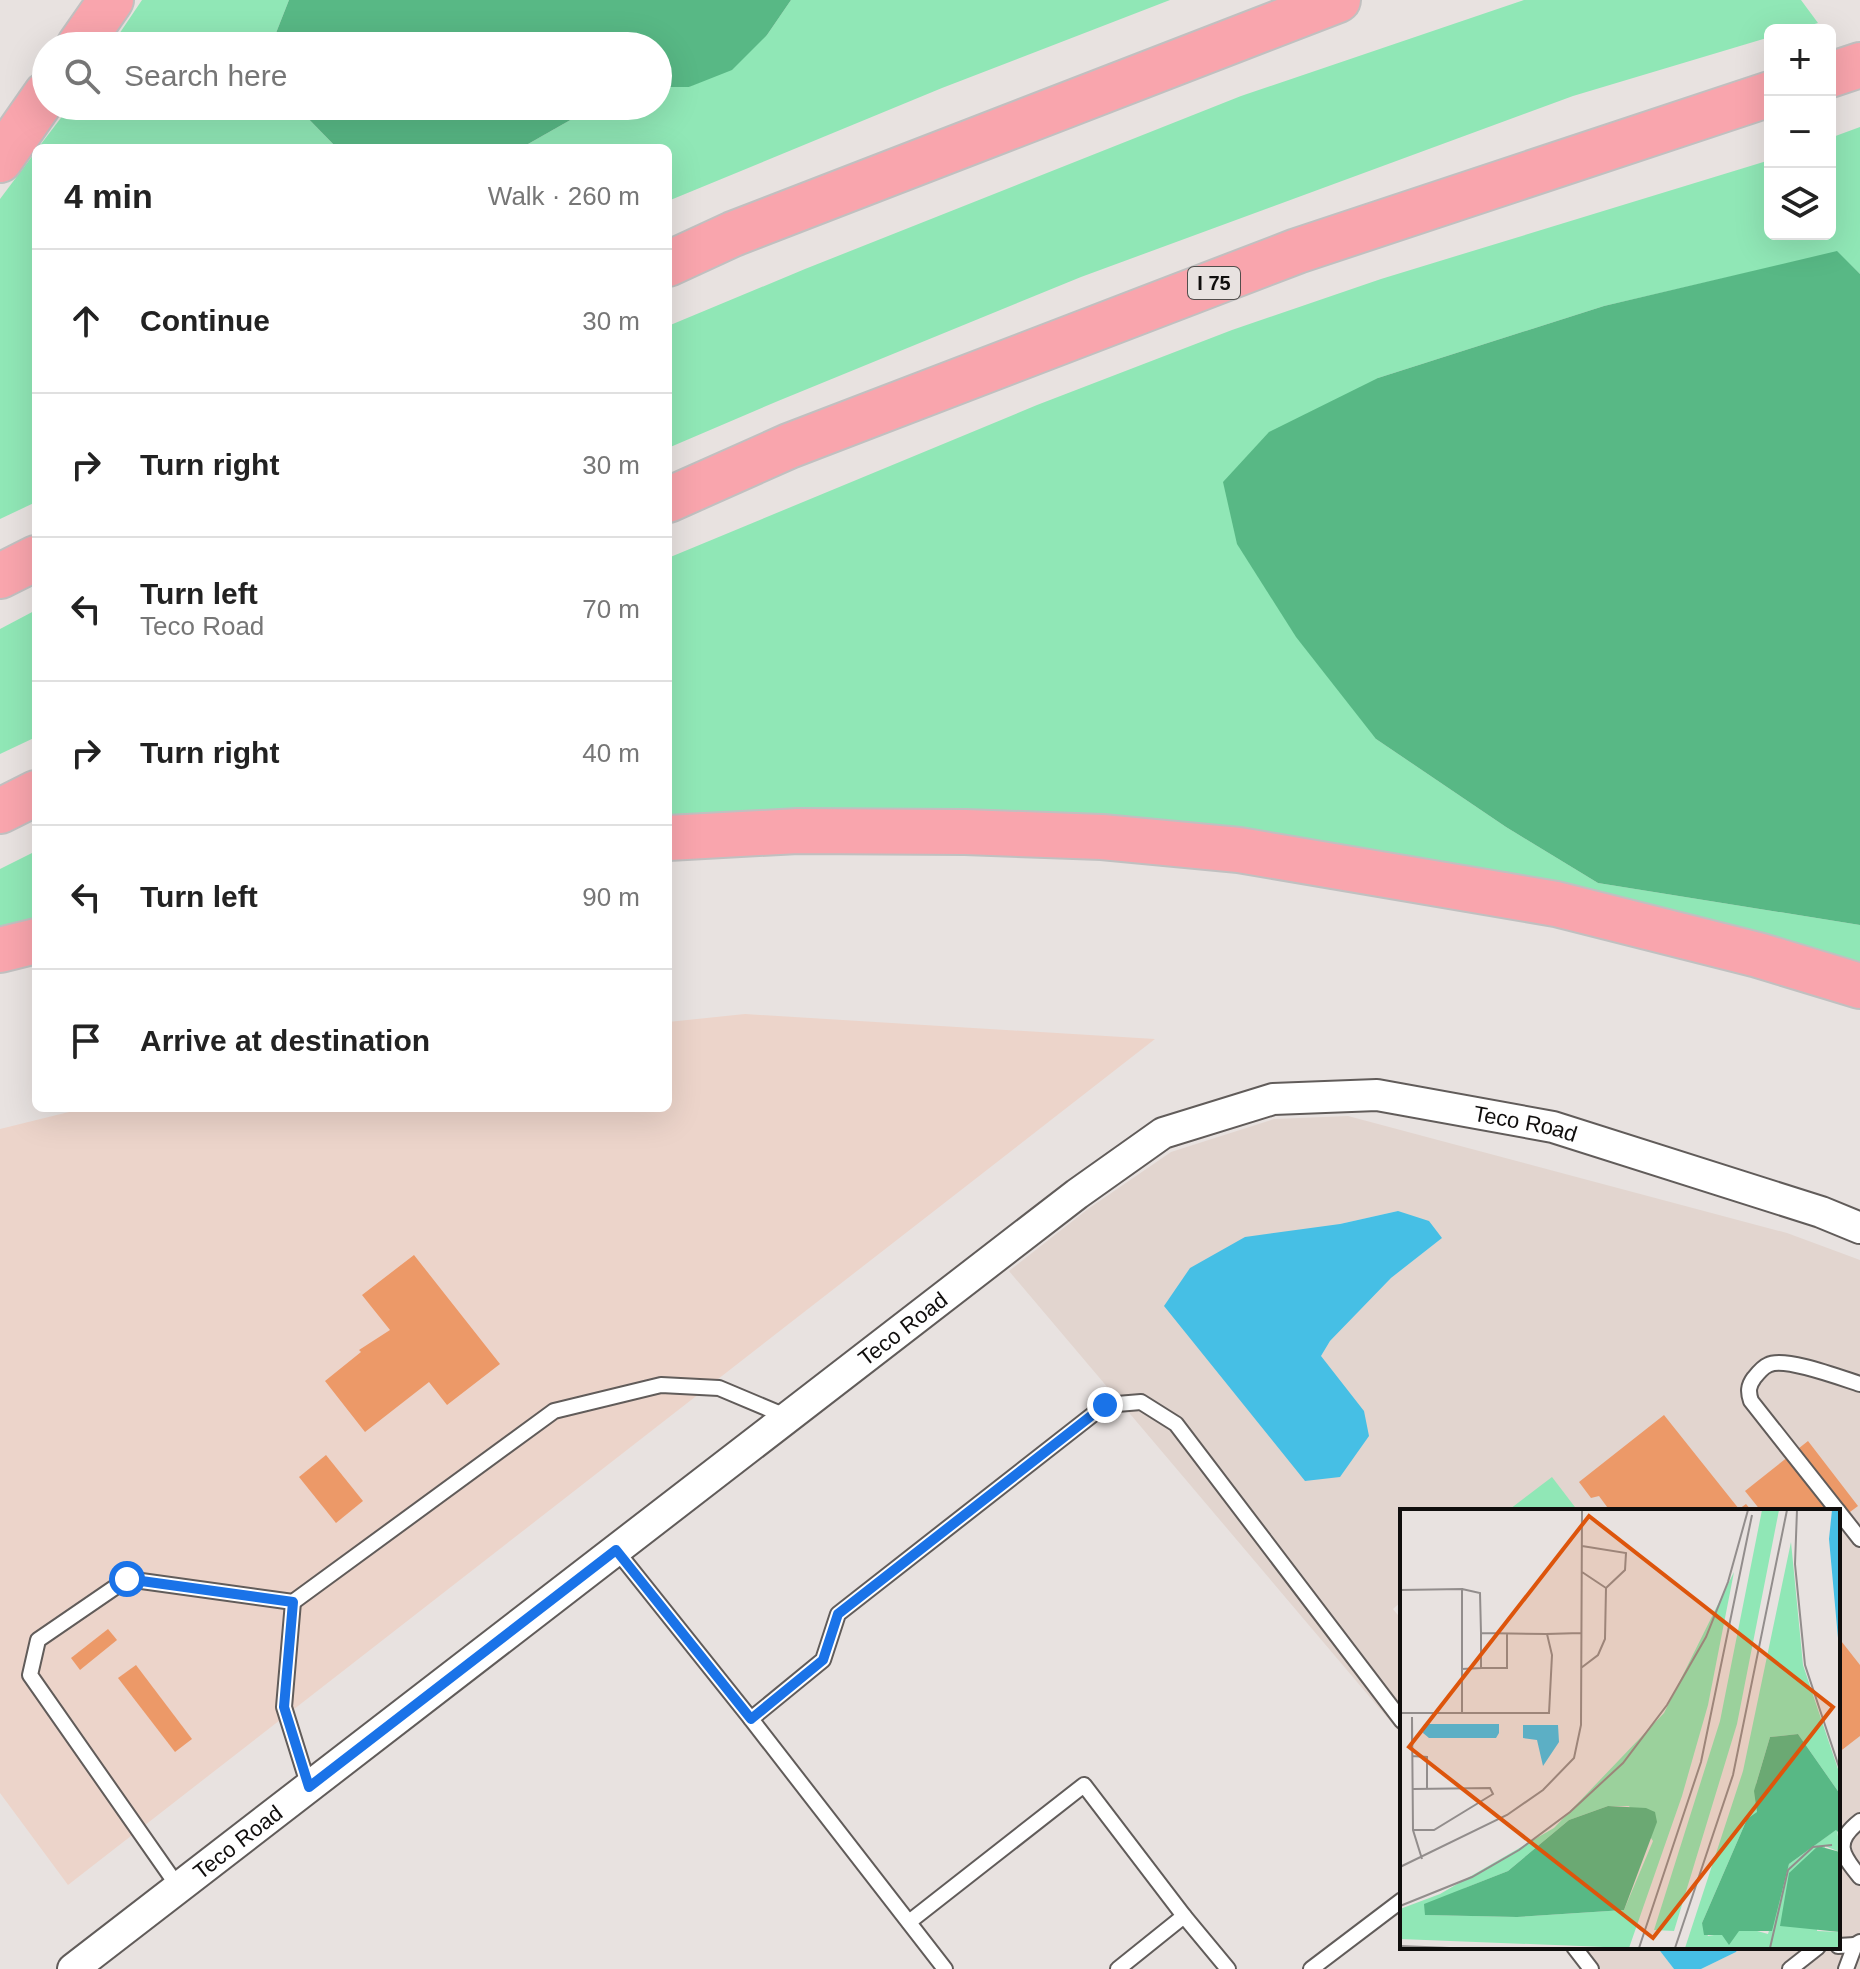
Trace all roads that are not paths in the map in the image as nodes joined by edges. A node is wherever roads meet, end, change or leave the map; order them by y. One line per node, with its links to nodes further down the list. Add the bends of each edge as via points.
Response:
1 (111, 0): 3 (highway)
2 (1338, 0): 7 (highway)
3 (89, 32)
4 (1764, 96): 8 (highway, I 75, via 1297,251 789,446)
5 (32, 114): 6 (highway)
6 (0, 160)
7 (672, 262)
8 (672, 498)
9 (32, 560): 10 (highway)
10 (0, 576)
11 (32, 795): 12 (highway)
12 (0, 811)
13 (672, 838): 16 (highway, via 798,831 965,832 1239,850 1556,904)
14 (32, 942): 15 (highway)
15 (0, 950)
16 (1860, 986)
17 (1860, 1228): 19 (street, Teco Road, via 1553,1127 1377,1095 1273,1099 1163,1133)
18 (1860, 1384): 20 (lane, via 1779,1362 1758,1373 1748,1392)
19 (788, 1417): 23 (street, Teco Road); 24 (lane, via 719,1388 661,1385 554,1411)
20 (1836, 1509)
21 (1840, 1514): 22 (lane)
22 (1860, 1539)
23 (616, 1550): 26 (lane); 27 (street, Teco Road)
24 (293, 1602): 27 (lane, via 284,1707); 30 (lane, via 127,1579 38,1640 30,1675)
25 (1400, 1718): 26 (lane, via 1176,1424 1141,1402 1105,1405 838,1614 823,1660)
26 (751, 1719): 33 (lane)
27 (309, 1787): 30 (street, Teco Road)
28 (1860, 1821): 29 (lane, via 1843,1839 1842,1850)
29 (1860, 1877)
30 (179, 1888): 37 (street, Teco Road)
31 (1400, 1902): 41 (lane)
32 (1184, 1916): 33 (lane, via 1084,1785); 39 (lane); 40 (lane)
33 (909, 1922): 38 (lane)
34 (1858, 1944): 44 (lane)
35 (1576, 1949): 42 (lane)
36 (1815, 1949): 43 (lane)
37 (73, 1969)
38 (945, 1969)
39 (1118, 1969)
40 (1228, 1969)
41 (1311, 1969)
42 (1591, 1969)
43 (1790, 1969)
44 (1846, 1969)

